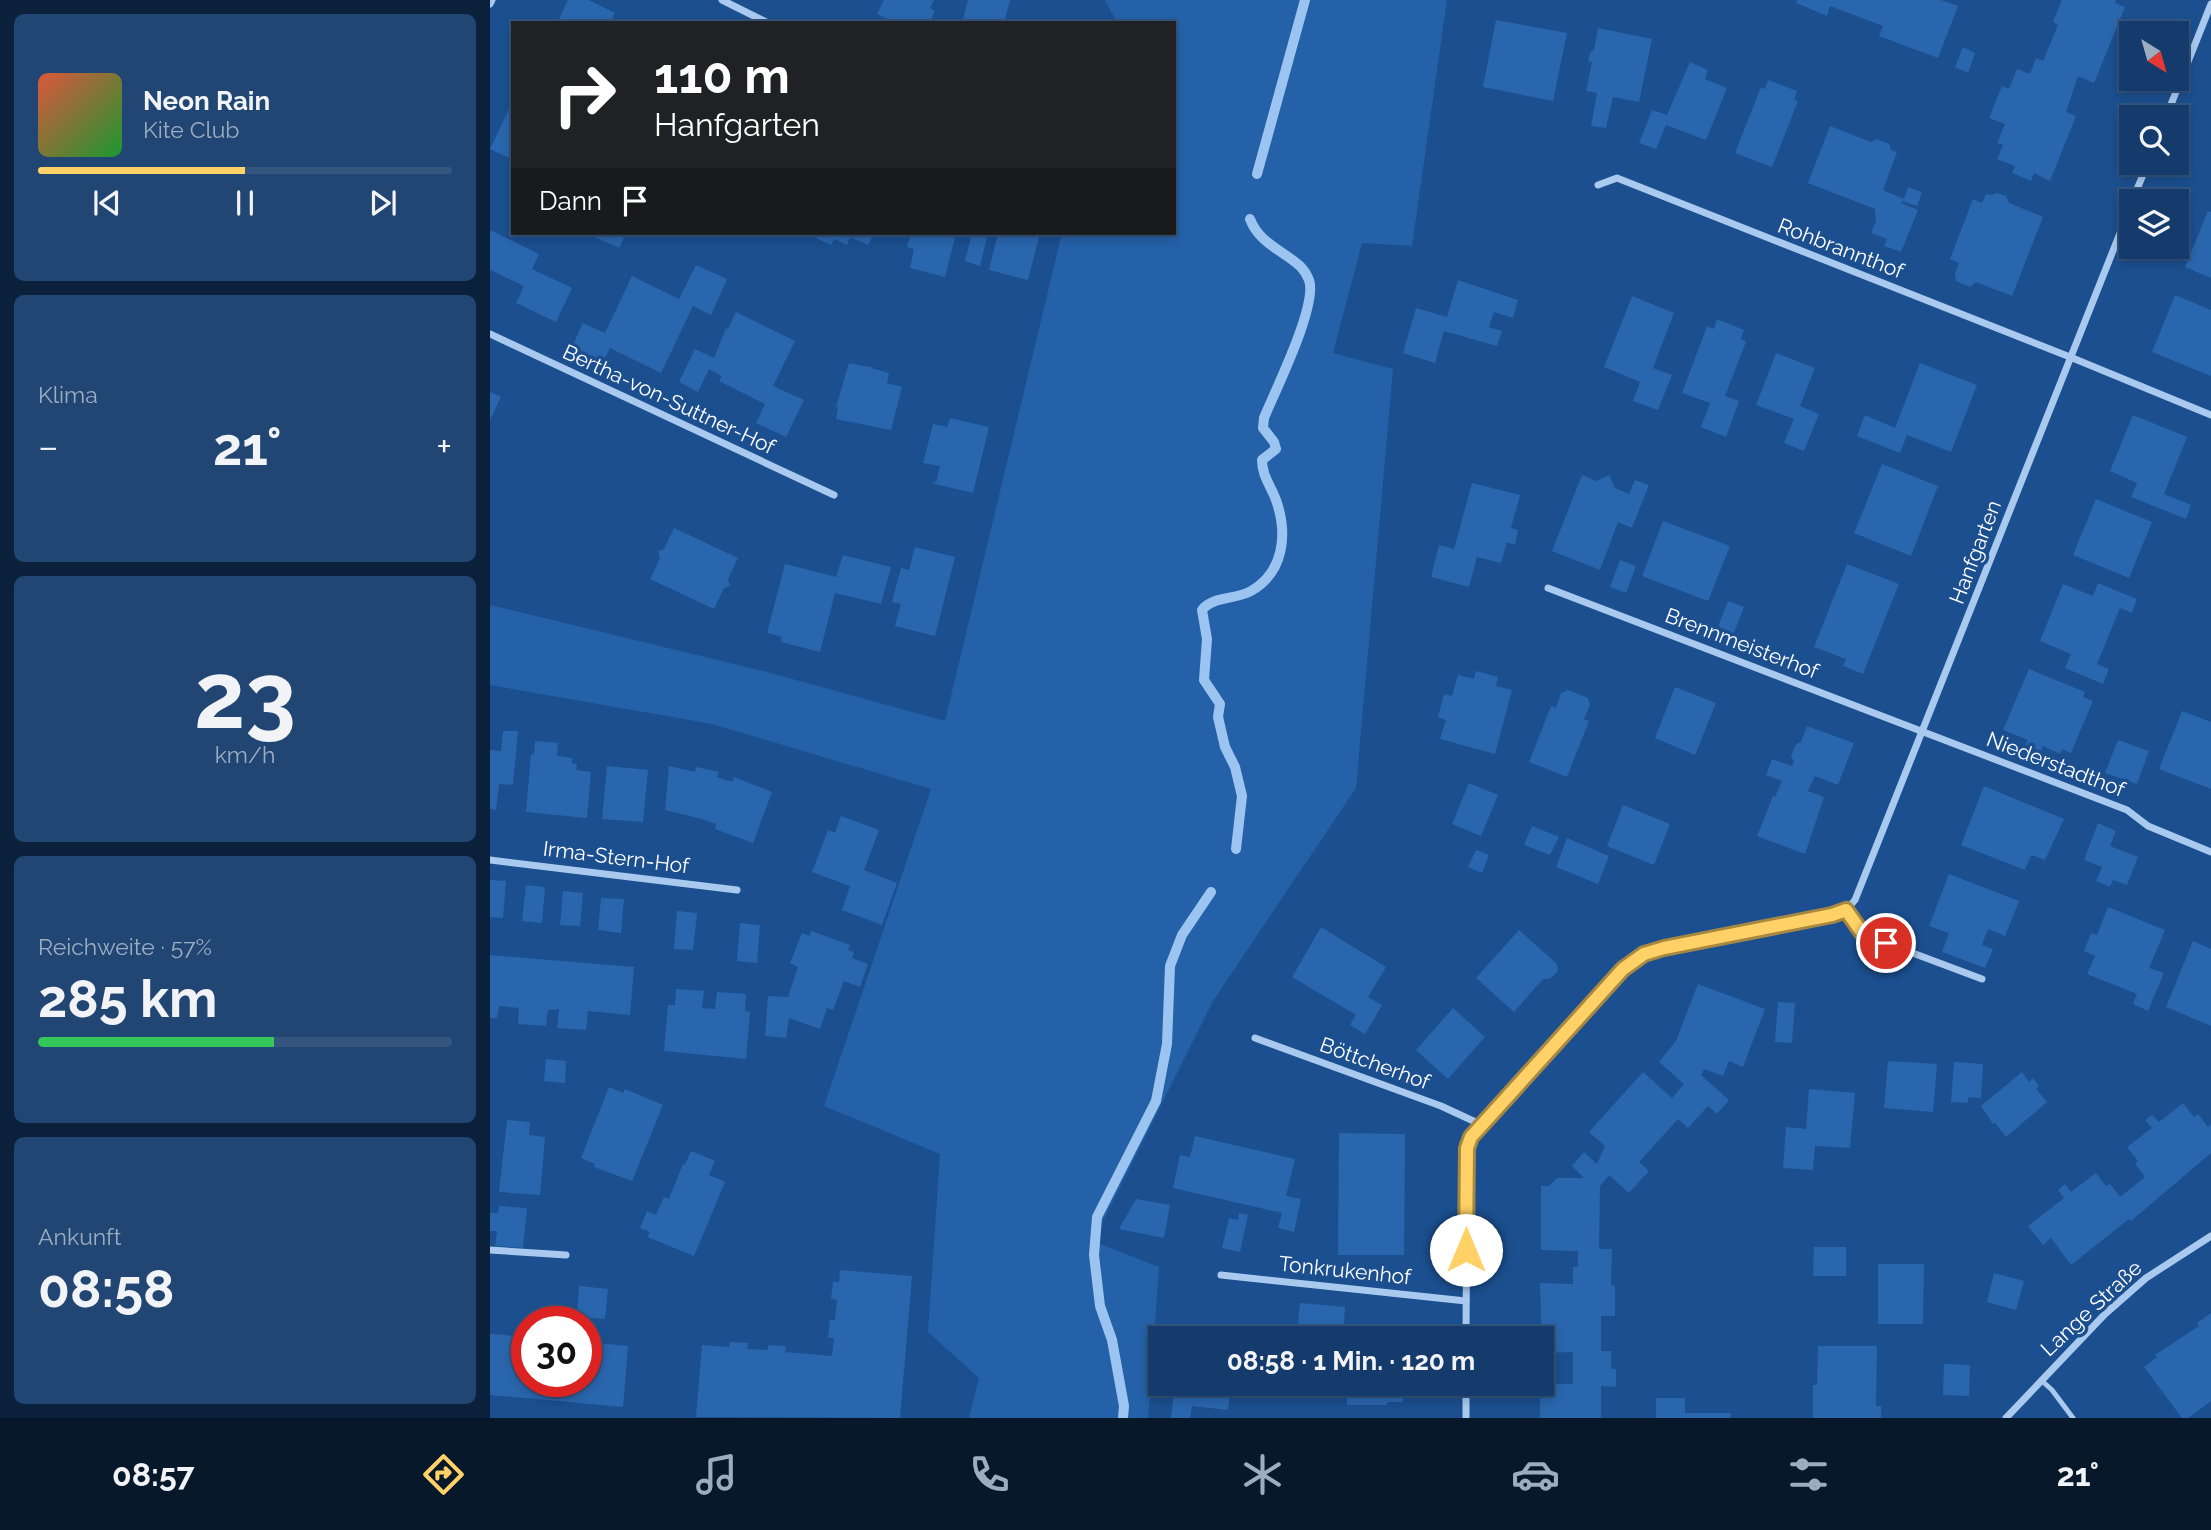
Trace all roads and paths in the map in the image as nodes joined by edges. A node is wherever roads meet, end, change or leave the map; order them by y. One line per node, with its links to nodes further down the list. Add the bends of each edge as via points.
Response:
1 (722, 0): 3 (street)
2 (2211, 4): 4 (street)
3 (764, 21)
4 (2171, 105)
5 (1598, 185): 8 (street, Rohbrannthof, via 1617,178)
6 (2119, 234): 8 (street, Hanfgarten)
7 (490, 334): 10 (street, Bertha-von-Suttner-Hof)
8 (2070, 356): 9 (street, Rohbrannthof); 12 (street, Hanfgarten)
9 (2211, 415)
10 (834, 495)
11 (1548, 588): 12 (street, Brennmeisterhof)
12 (1924, 731): 13 (street, Niederstadthof, via 2127,810 2148,826); 16 (street, Hanfgarten, via 1856,901)
13 (2211, 852)
14 (490, 860): 15 (street, Irma-Stern-Hof)
15 (737, 890)
16 (1846, 910): 17 (street, via 1863,934); 19 (street, via 1644,954 1623,969)
17 (1982, 979)
18 (1255, 1038): 19 (street, Böttcherhof)
19 (1482, 1125): 24 (street, via 1467,1148)
20 (2211, 1236): 26 (street, Lange Straße, via 2146,1278)
21 (490, 1250): 22 (street)
22 (566, 1255)
23 (1221, 1275): 24 (street, Tonkrukenhof)
24 (1466, 1301): 25 (street)
25 (1466, 1326)
26 (2040, 1380): 29 (street, Lange Straße); 30 (lane)
27 (1466, 1396): 28 (street)
28 (1466, 1418)
29 (2006, 1418)
30 (2073, 1418)

